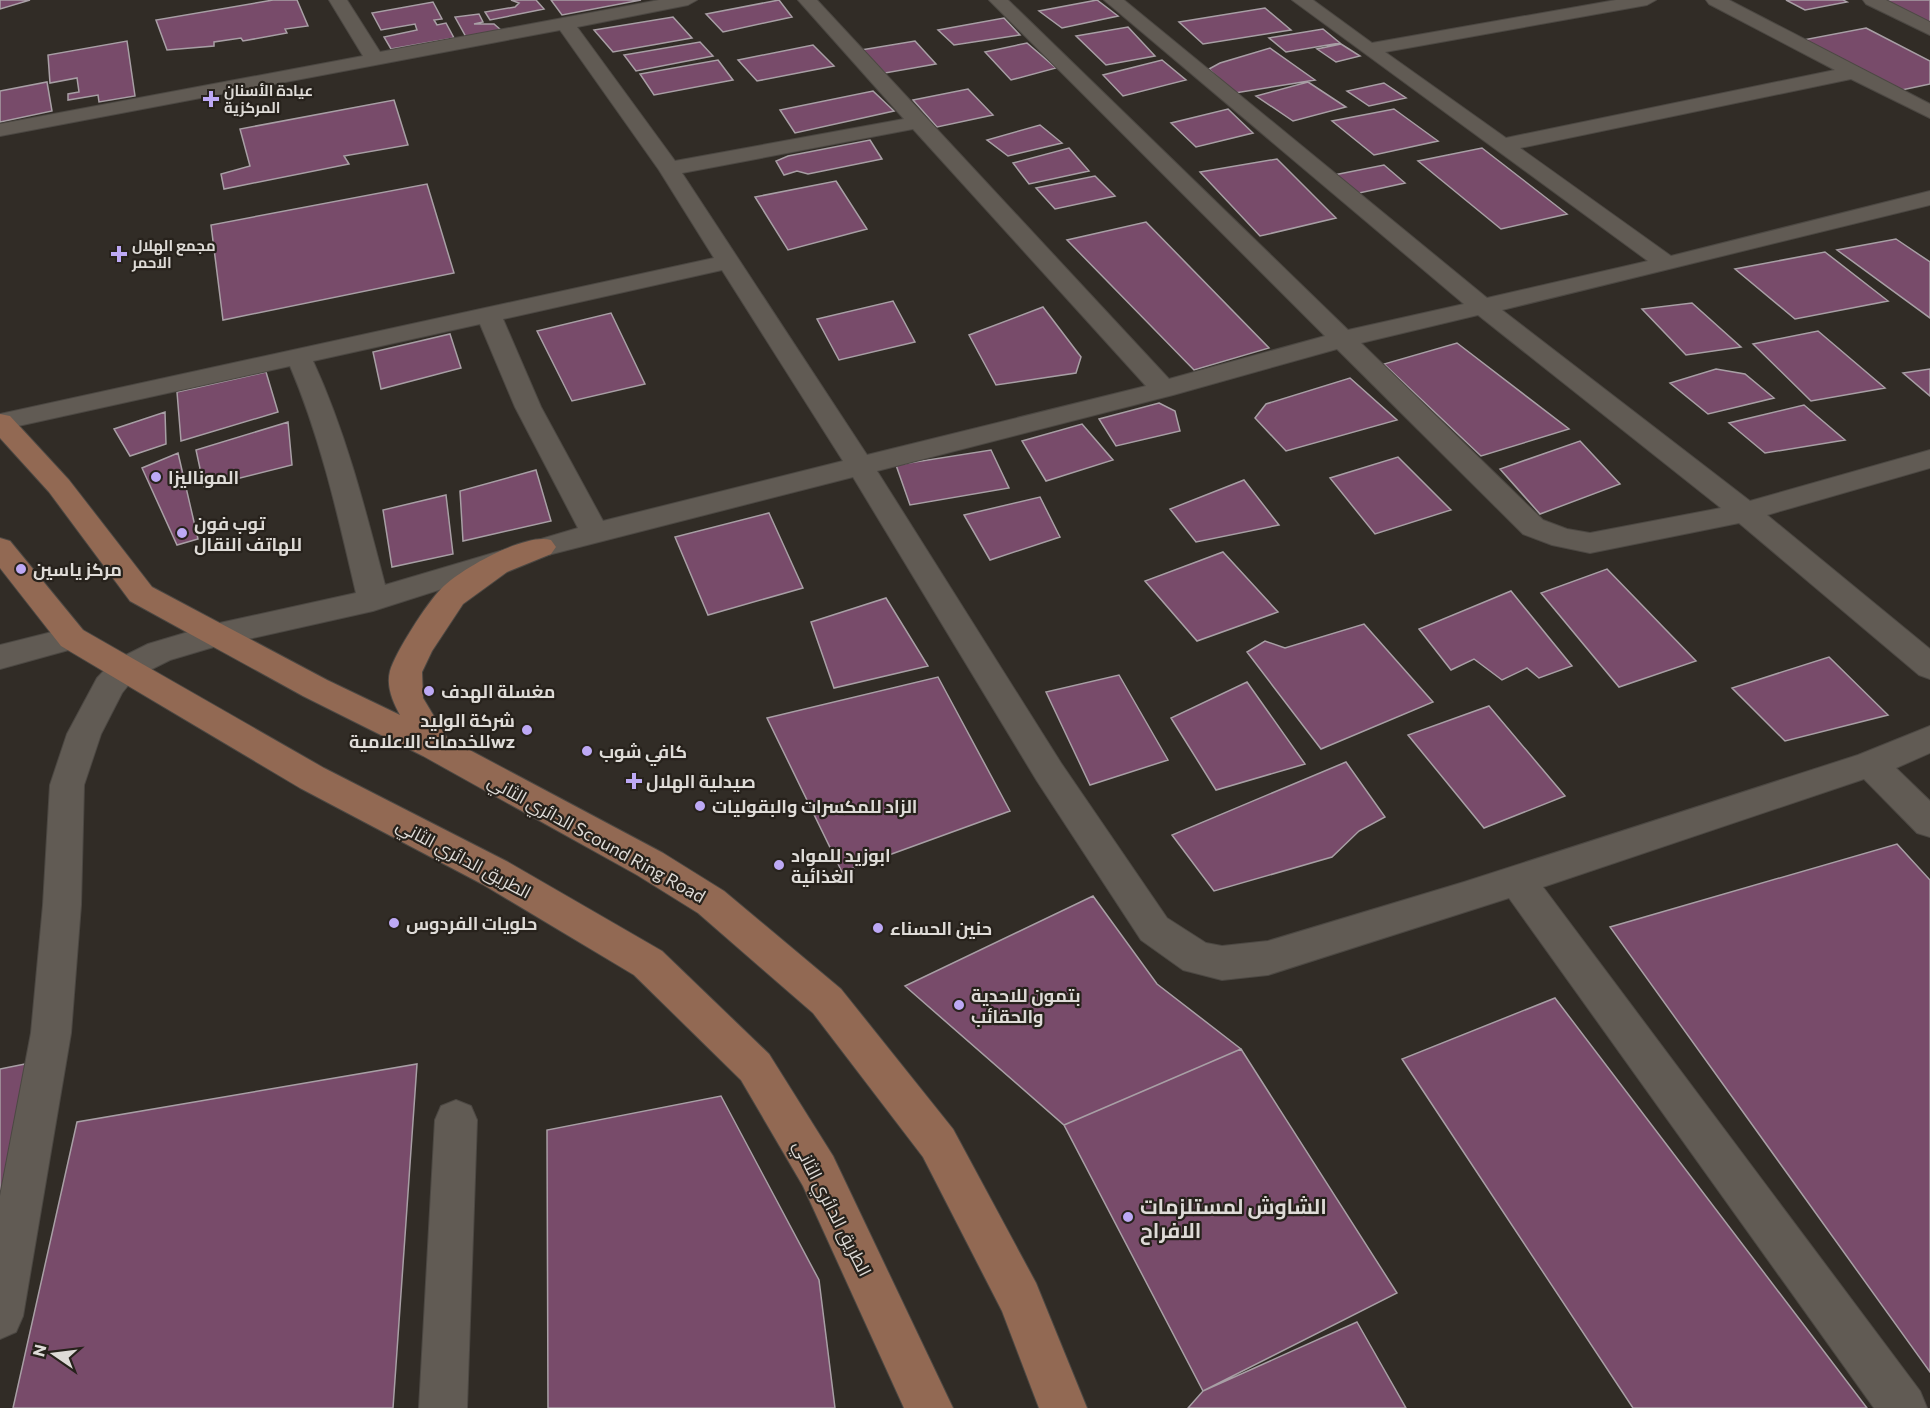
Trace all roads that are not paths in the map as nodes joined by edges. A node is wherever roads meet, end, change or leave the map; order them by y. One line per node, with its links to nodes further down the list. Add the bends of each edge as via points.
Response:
1 (338, 0): 13 (street)
2 (688, 0): 10 (street)
3 (807, 0): 16 (street)
4 (998, 0): 25 (street)
5 (1113, 0): 23 (street)
6 (1301, 0): 12 (street)
7 (1647, 0): 12 (street)
8 (1715, 0): 14 (street)
9 (1872, 0): 11 (street)
10 (565, 23): 13 (street); 19 (street)
11 (1930, 29)
12 (1368, 49): 18 (street)
13 (375, 59): 17 (street)
14 (1855, 72): 15 (street); 18 (street)
15 (1930, 112)
16 (920, 122): 19 (street); 27 (street)
17 (0, 130)
18 (1502, 145): 22 (street)
19 (669, 169): 21 (street)
20 (1930, 198): 22 (street)
21 (727, 262): 24 (street); 30 (street)
22 (1666, 264): 23 (street)
23 (1483, 307): 25 (street); 31 (street)
24 (489, 315): 26 (street); 32 (street, via 528,407)
25 (1344, 339): 27 (street); 31 (street, via 1533,527 1590,543)
26 (299, 358): 28 (street); 35 (street, via 339,462)
27 (1164, 388): 30 (street)
28 (0, 422): 36 (main road, via 59,486 141,594)
29 (1930, 459): 31 (street)
30 (860, 466): 32 (street); 45 (street, via 1049,772 1154,929 1197,958 1222,963 1268,958)
31 (1745, 512): 39 (street)
32 (596, 535): 33 (street)
33 (541, 547): 35 (street); 42 (main road, via 496,565 452,596 417,648 406,672 407,698)
34 (0, 548): 37 (main road, الطريق الدائري الثاني)
35 (373, 600): 36 (street)
36 (215, 635): 40 (street, via 159,652); 42 (main road, الدائري الثاني Scound Ring Road)
37 (72, 638): 38 (street); 40 (main road, الطريق الدائري الثاني)
38 (0, 657)
39 (1930, 667)
40 (123, 670): 47 (street, via 109,686 84,734 67,785 51,1033); 49 (main road, الطريق الدائري الثاني, via 312,778 495,873 648,963 755,1067 818,1171)
41 (1930, 739): 43 (street)
42 (435, 747): 50 (main road, الدائري الثاني Scound Ring Road, via 650,864 711,902 827,1001 938,1143 1020,1299)
43 (1870, 764): 44 (street); 45 (street)
44 (1930, 824)
45 (1516, 879): 51 (street)
46 (456, 1120): 48 (street)
47 (0, 1316)
48 (443, 1408)
49 (929, 1408)
50 (1063, 1408)
51 (1903, 1408)

